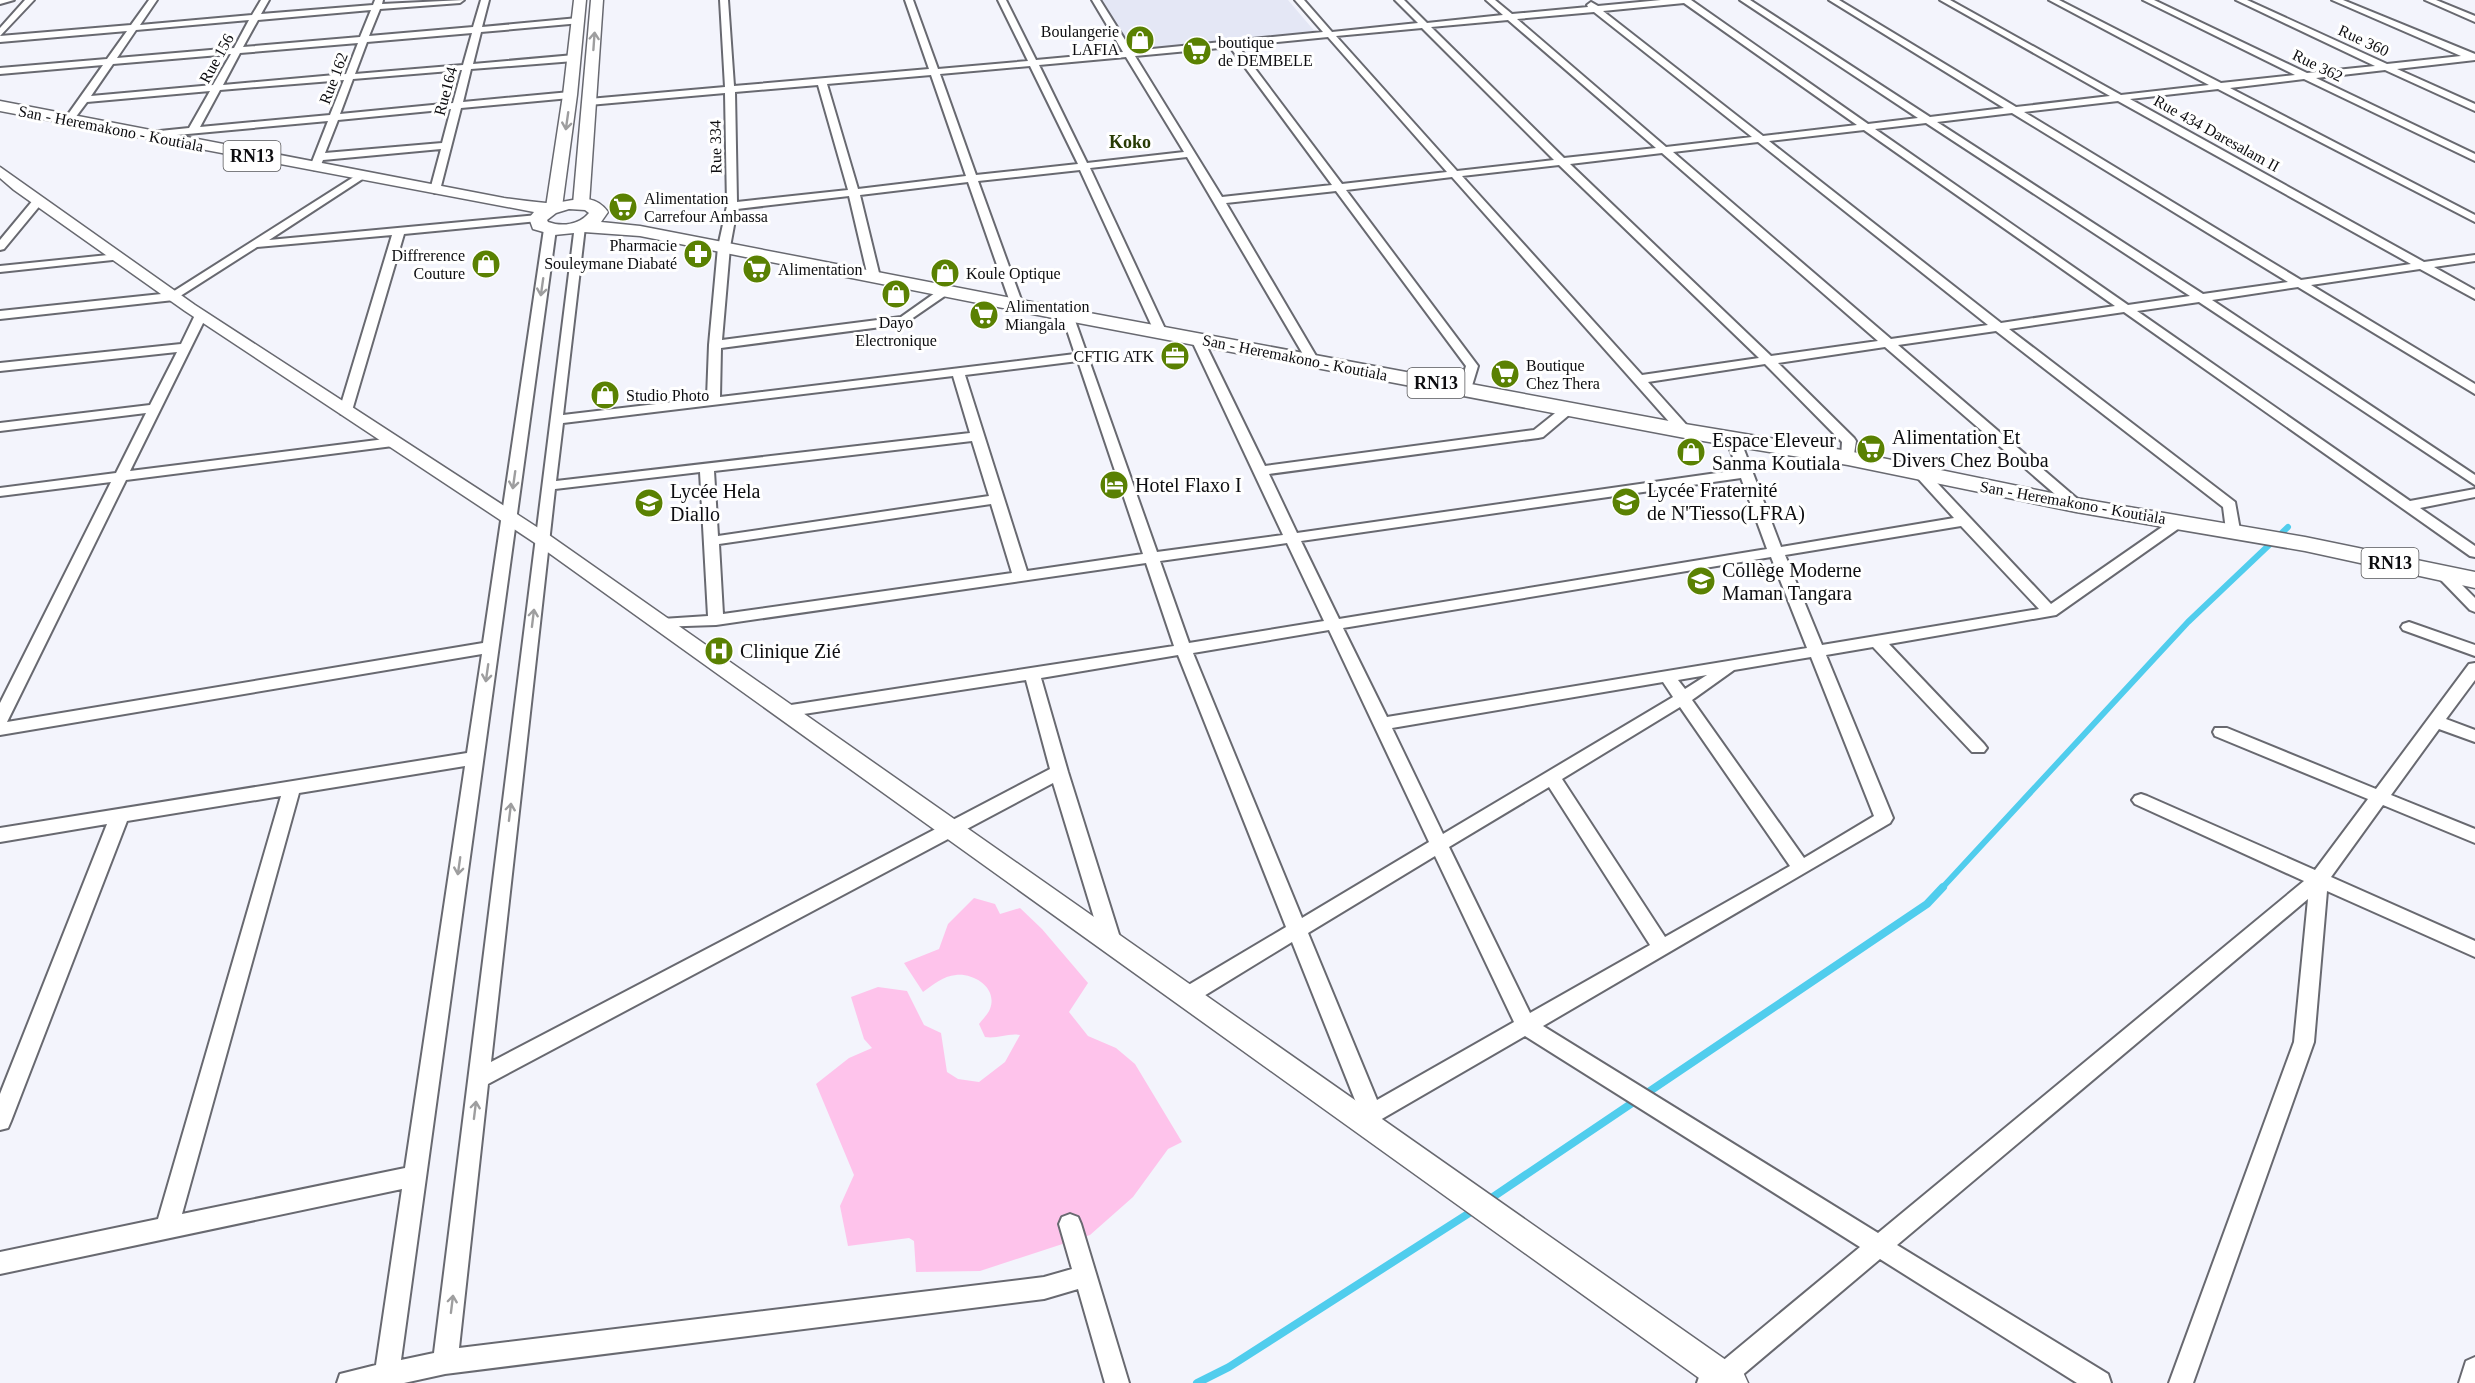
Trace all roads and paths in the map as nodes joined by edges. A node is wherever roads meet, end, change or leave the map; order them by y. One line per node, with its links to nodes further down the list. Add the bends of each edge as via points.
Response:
1 (10, 0): 26 (street)
2 (30, 0): 36 (street)
3 (153, 0): 34 (street)
4 (265, 0): 29 (street, Rue 156)
5 (460, 0): 27 (street)
6 (485, 0): 35 (street, Rue164)
7 (580, 0): 32 (main road)
8 (597, 0): 60 (main road, one-way to 8)
9 (724, 0): 56 (street, Rue 334)
10 (909, 0): 50 (street)
11 (1002, 0): 46 (street)
12 (1096, 0): 42 (street)
13 (1299, 0): 37 (street)
14 (1399, 0): 33 (street)
15 (1490, 0): 30 (street)
16 (1585, 0): 28 (street)
17 (1685, 0): 28 (street); 68 (street)
18 (1744, 0): 67 (street)
19 (1833, 0): 64 (street)
20 (1944, 0): 58 (street, Rue 434 Daresalam II)
21 (2053, 0): 54 (street)
22 (2147, 0): 51 (street, Rue 362)
23 (2240, 0): 48 (street, Rue 360)
24 (2336, 0): 44 (street)
25 (2428, 0): 31 (street)
26 (0, 1)
27 (378, 4): 29 (street); 39 (street, Rue 162)
28 (1596, 9): 30 (street); 71 (street)
29 (255, 17): 34 (street); 41 (street, Rue 156)
30 (1510, 17): 33 (street); 73 (street)
31 (2475, 19)
32 (578, 21): 35 (street); 43 (main road)
33 (1426, 25): 37 (street); 76 (street)
34 (134, 28): 38 (street); 45 (street)
35 (477, 30): 39 (street); 47 (street, Rue164)
36 (0, 33)
37 (1330, 35): 40 (street); 80 (street)
38 (0, 39)
39 (364, 40): 41 (street); 52 (street, Rue 162)
40 (1232, 44): 42 (street); 83 (street)
41 (237, 51): 45 (street); 55 (street, Rue 156)
42 (1128, 54): 46 (street); 74 (street)
43 (574, 58): 47 (street); 57 (main road)
44 (2474, 58): 48 (street)
45 (110, 62): 49 (street); 59 (street)
46 (1034, 63): 50 (street); 78 (street)
47 (467, 67): 52 (street); 62 (street, Rue164)
48 (2387, 67): 51 (street); 63 (street, Rue 360)
49 (0, 71)
50 (934, 72): 53 (street); 82 (street)
51 (2307, 76): 54 (street); 75 (street, Rue 362)
52 (350, 77): 55 (street); 65 (street, Rue 162)
53 (822, 82): 56 (street); 85 (street)
54 (2221, 86): 58 (street); 91 (street)
55 (216, 88): 59 (street); 69 (street, Rue 156)
56 (730, 91): 60 (street); 89 (street, Rue 334)
57 (570, 95): 62 (street); 90 (main road, one-way to 90)
58 (2120, 98): 64 (street); 99 (street, Rue 434 Daresalam II)
59 (84, 99): 66 (street)
60 (589, 102): 88 (main road)
61 (0, 106): 66 (main road, San - Heremakono - Koutiala / RN13)
62 (457, 106): 65 (street); 72 (street, Rue164)
63 (2475, 108)
64 (2014, 110): 67 (street); 102 (street)
65 (334, 117): 69 (street); 77 (street, Rue 162)
66 (69, 120): 70 (main road, San - Heremakono - Koutiala / RN13)
67 (1928, 120): 68 (street); 106 (street)
68 (1868, 127): 71 (street); 108 (street)
69 (193, 130): 70 (street)
70 (143, 135): 77 (main road, San - Heremakono - Koutiala / RN13)
71 (1761, 139): 73 (street); 112 (street)
72 (446, 146): 77 (street); 84 (street, Rue164)
73 (1664, 150): 76 (street); 115 (street)
74 (1190, 154): 78 (street); 87 (street)
75 (2475, 158)
76 (1562, 162): 80 (street); 119 (street)
77 (317, 163): 81 (main road, San - Heremakono - Koutiala / RN13)
78 (1084, 166): 82 (street); 113 (street)
79 (0, 171): 86 (street)
80 (1454, 174): 83 (street); 123 (street)
81 (360, 176): 84 (main road, San - Heremakono - Koutiala / RN13); 94 (street)
82 (972, 179): 85 (street); 107 (street)
83 (1341, 187): 87 (street); 124 (street, via 1472,366)
84 (435, 190): 90 (main road, San - Heremakono - Koutiala / RN13)
85 (854, 193): 89 (street); 101 (street)
86 (38, 201): 95 (street); 97 (street)
87 (1219, 201): 120 (street)
88 (581, 204): 90 (main road); 92 (main road, via 599,212)
89 (732, 206): 96 (street, Rue 334)
90 (548, 216): 92 (main road); 93 (street); 149 (street, one-way to 149)
91 (2475, 219)
92 (586, 223): 96 (main road, San - Heremakono - Koutiala / RN13); 130 (street)
93 (399, 231): 94 (street); 129 (street)
94 (253, 245): 105 (street)
95 (0, 247)
96 (724, 247): 101 (main road, San - Heremakono - Koutiala / RN13); 116 (street, Rue 334)
97 (118, 257): 100 (street); 105 (street)
98 (2475, 258): 99 (street)
99 (2421, 266): 102 (street); 104 (street, Rue 434 Daresalam II)
100 (0, 269)
101 (874, 277): 103 (main road, San - Heremakono - Koutiala / RN13)
102 (2299, 283): 106 (street); 125 (street)
103 (946, 291): 107 (main road, San - Heremakono - Koutiala / RN13); 116 (street, via 904,320)
104 (2475, 295)
105 (174, 296): 109 (street); 110 (street)
106 (2200, 297): 108 (street); 142 (street)
107 (1017, 305): 111 (main road, San - Heremakono - Koutiala / RN13)
108 (2128, 308): 112 (street); 148 (street)
109 (0, 315)
110 (201, 315): 117 (street); 129 (street)
111 (1068, 315): 113 (main road, San - Heremakono - Koutiala / RN13); 118 (street)
112 (1997, 326): 115 (street); 152 (street, via 2229,505)
113 (1161, 333): 114 (main road, San - Heremakono - Koutiala / RN13)
114 (1197, 339): 120 (main road, San - Heremakono - Koutiala / RN13); 138 (street)
115 (1887, 343): 119 (street); 147 (street)
116 (715, 345): 126 (street, Rue 334)
117 (185, 346): 121 (street); 127 (street)
118 (1083, 357): 122 (street); 158 (street)
119 (1767, 360): 123 (street); 136 (street, via 1849,441)
120 (1313, 361): 124 (main road, San - Heremakono - Koutiala / RN13)
121 (0, 366)
122 (958, 372): 126 (street); 133 (street)
123 (1639, 379): 132 (street)
124 (1465, 389): 128 (main road, San - Heremakono - Koutiala / RN13)
125 (2475, 390)
126 (713, 402): 130 (street)
127 (154, 408): 131 (street); 141 (street)
128 (1569, 409): 132 (main road, San - Heremakono - Koutiala / RN13); 138 (street, via 1538,434)
129 (346, 411): 135 (street)
130 (556, 420): 143 (street)
131 (0, 427)
132 (1685, 431): 134 (main road, San - Heremakono - Koutiala / RN13)
133 (978, 436): 137 (street); 146 (street)
134 (1733, 439): 136 (main road, San - Heremakono - Koutiala / RN13); 139 (street)
135 (393, 442): 141 (street); 149 (street)
136 (1848, 458): 140 (main road, San - Heremakono - Koutiala / RN13)
137 (707, 467): 143 (street); 155 (street)
138 (1260, 471): 153 (street)
139 (1746, 473): 153 (street); 156 (street)
140 (1920, 473): 147 (main road, San - Heremakono - Koutiala / RN13); 151 (street)
141 (120, 477): 144 (street); 179 (street)
142 (2475, 481)
143 (548, 486): 154 (street)
144 (0, 492)
145 (2475, 493): 148 (street)
146 (997, 499): 155 (street); 160 (street)
147 (2076, 505): 150 (main road, San - Heremakono - Koutiala / RN13)
148 (2407, 506): 157 (street)
149 (509, 518): 154 (street); 169 (street)
150 (2180, 521): 152 (main road, San - Heremakono - Koutiala / RN13); 163 (street)
151 (1965, 522): 156 (street); 163 (street)
152 (2233, 530): 159 (main road, RN13)
153 (1292, 538): 158 (street); 166 (street)
154 (542, 540): 165 (street); 205 (street, one-way to 154)
155 (711, 541): 164 (street)
156 (1776, 552): 166 (street); 171 (street)
157 (2475, 553)
158 (1152, 558): 160 (street); 170 (street)
159 (2444, 575): 161 (main road, RN13); 162 (street)
160 (1021, 577): 164 (street)
161 (2475, 580)
162 (2475, 607)
163 (2050, 612): 168 (street)
164 (716, 620): 165 (street)
165 (662, 624): 178 (street)
166 (1334, 625): 170 (street); 181 (street)
167 (2409, 627): 172 (street)
168 (1877, 641): 171 (street); 185 (street)
169 (490, 647): 182 (street); 186 (street, one-way to 186)
170 (1183, 649): 175 (street); 199 (street)
171 (1817, 651): 173 (street); 197 (street, via 1884,818)
172 (2475, 651)
173 (1734, 665): 176 (street); 177 (street)
174 (2475, 668): 180 (street)
175 (1032, 674): 178 (street); 187 (street)
176 (1667, 676): 177 (street); 181 (street)
177 (1683, 698): 188 (street); 197 (street)
178 (784, 711): 193 (street)
179 (0, 720)
180 (2436, 721): 184 (street); 190 (street)
181 (1381, 724): 196 (street)
182 (0, 729)
183 (2221, 732): 190 (street)
184 (2475, 736)
185 (1978, 748)
186 (475, 758): 189 (street); 208 (street, one-way to 208)
187 (1059, 772): 193 (street); 200 (street)
188 (1551, 776): 196 (street); 201 (street)
189 (292, 787): 192 (street); 210 (street)
190 (2380, 797): 195 (street); 198 (street)
191 (2142, 800): 198 (street)
192 (120, 815): 194 (street); 207 (street)
193 (949, 828): 200 (street); 205 (street)
194 (0, 835)
195 (2475, 836)
196 (1439, 846): 199 (street); 204 (street)
197 (1802, 868): 201 (street)
198 (2319, 879): 202 (street); 211 (street); 221 (street, via 2304,1042)
199 (1299, 930): 203 (street); 206 (street)
200 (1112, 944): 203 (street)
201 (1662, 948): 204 (street)
202 (2475, 949)
203 (1187, 996): 206 (street)
204 (1526, 1026): 206 (street); 211 (street)
205 (478, 1079): 214 (street, one-way to 205)
206 (1366, 1117): 217 (street)
207 (0, 1121)
208 (415, 1176): 210 (street); 216 (street)
209 (1070, 1224): 213 (street)
210 (167, 1228): 212 (street)
211 (1880, 1248): 217 (street); 220 (street)
212 (0, 1263)
213 (1086, 1276): 214 (street, via 1044,1288); 219 (street)
214 (445, 1362): 216 (street)
215 (2475, 1369): 222 (street)
216 (387, 1374): 218 (street)
217 (1721, 1381)
218 (350, 1383)
219 (1117, 1383)
220 (2099, 1383)
221 (2181, 1383)
222 (2472, 1383)

